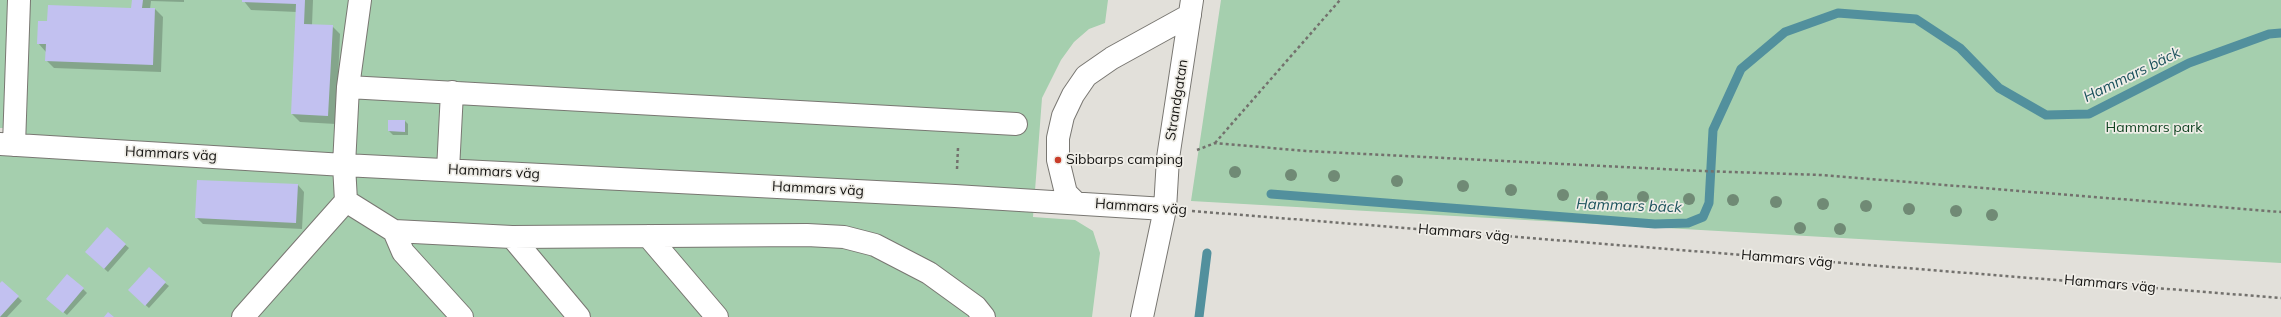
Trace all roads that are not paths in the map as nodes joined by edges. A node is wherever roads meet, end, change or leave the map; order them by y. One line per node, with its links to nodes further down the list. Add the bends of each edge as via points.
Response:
1 (19, 0): 7 (street)
2 (360, 0): 4 (street)
3 (1191, 8): 11 (street, via 1086,76 1073,95 1063,116 1058,138 1058,160 1066,194); 12 (street, Strandgatan, via 1168,158)
4 (348, 87): 5 (street); 8 (street)
5 (452, 92): 6 (street); 9 (street)
6 (1016, 124)
7 (7, 145): 8 (street, Hammars väg)
8 (344, 165): 9 (street, Hammars väg); 10 (street)
9 (448, 170): 11 (street, Hammars väg)
10 (346, 201): 13 (street); 16 (street)
11 (1075, 202): 12 (street, Hammars väg)
12 (1166, 209): 21 (street, Strandgatan)
13 (394, 231): 15 (street); 17 (street, via 403,252)
14 (648, 236): 15 (street); 19 (street); 20 (street, via 844,237 875,245 929,272 976,307)
15 (512, 237): 18 (street)
16 (243, 317)
17 (462, 317)
18 (579, 317)
19 (717, 317)
20 (984, 317)
21 (1142, 317)

